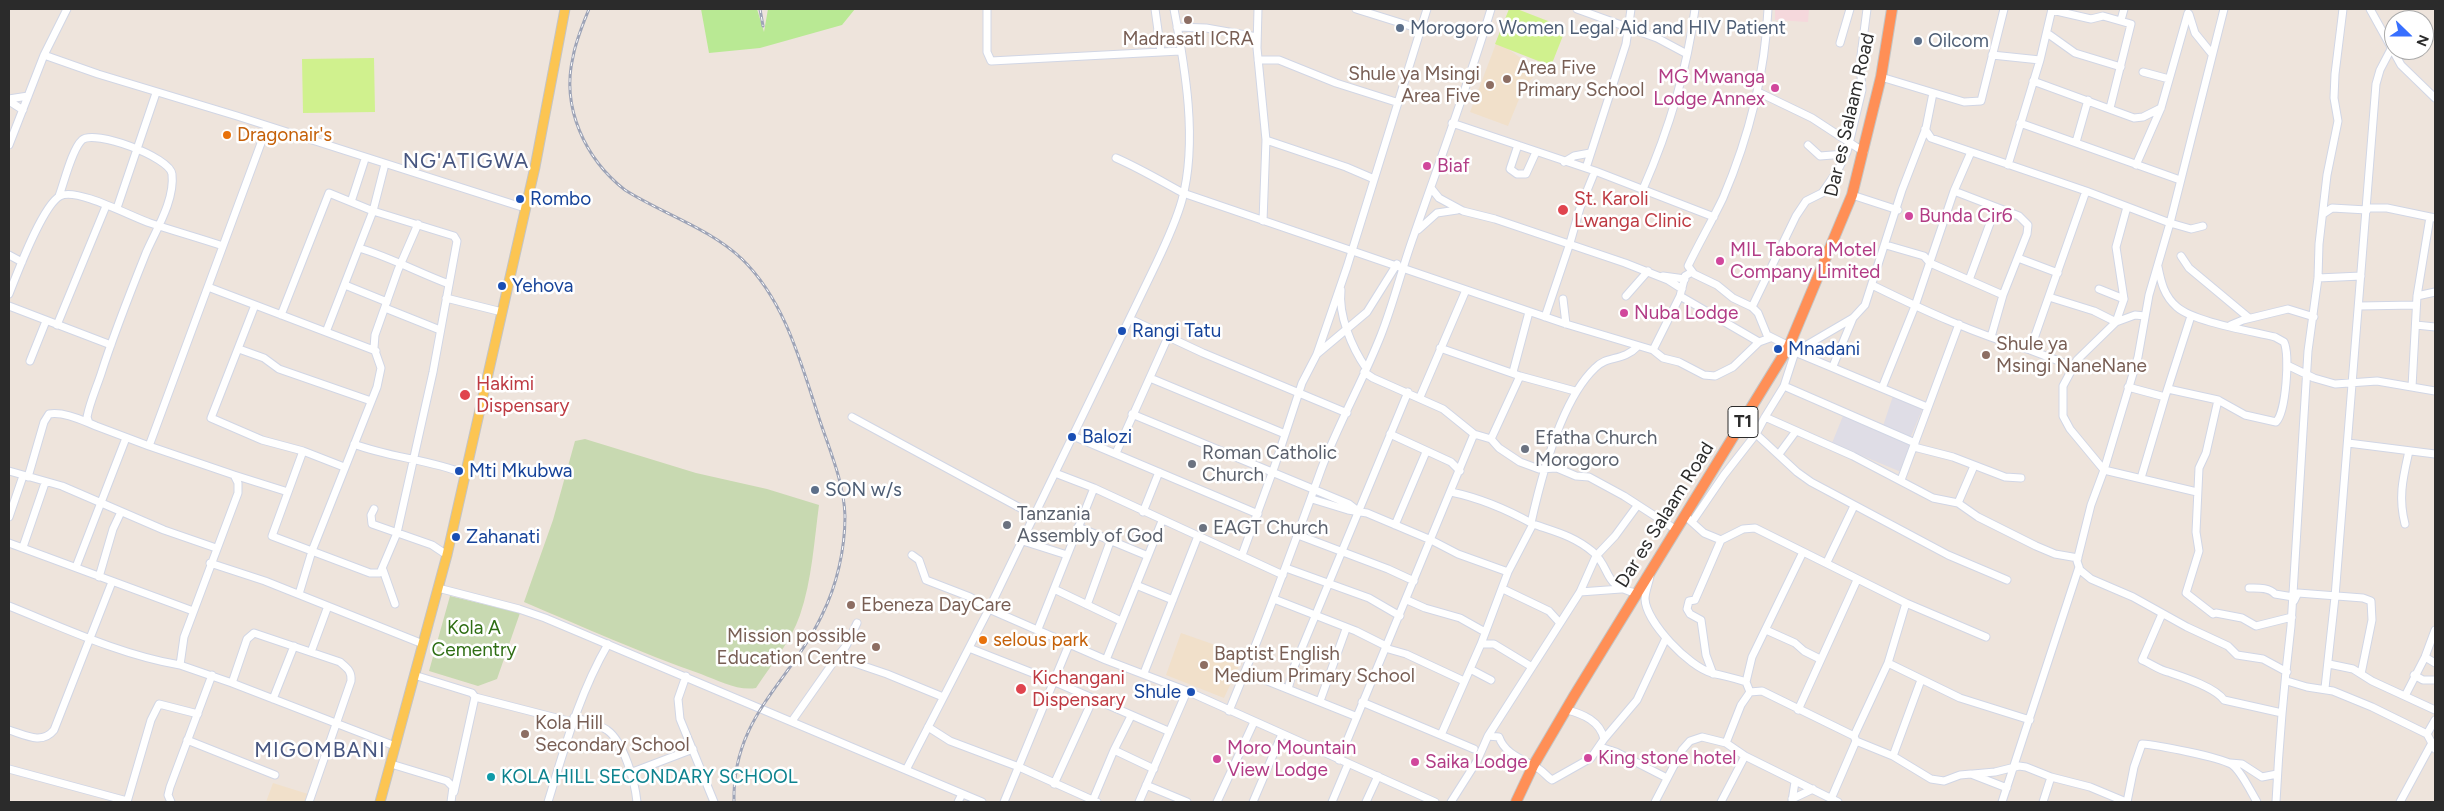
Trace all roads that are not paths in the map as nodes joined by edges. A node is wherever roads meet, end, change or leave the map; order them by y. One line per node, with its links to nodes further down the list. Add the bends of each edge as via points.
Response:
1 (67, 9): 37 (street)
2 (565, 9): 97 (main road)
3 (987, 9): 34 (street, via 987,52 991,60)
4 (1154, 9): 34 (street)
5 (1174, 9): 27 (street)
6 (1179, 9): 27 (street)
7 (1258, 9): 31 (street)
8 (1356, 9): 28 (street)
9 (1426, 9): 28 (street)
10 (1490, 9): 59 (street)
11 (1577, 9): 26 (street)
12 (1631, 9): 26 (street)
13 (1695, 9): 35 (street)
14 (1768, 9): 49 (street, via 1766,48)
15 (1850, 9): 32 (street)
16 (1867, 9): 65 (street, via 1860,63 1862,90)
17 (1892, 9): 45 (highway, Dar es Salaam Road / T1)
18 (2004, 9): 38 (street)
19 (2052, 9): 25 (street, via 2091,20 2103,16); 29 (street)
20 (2124, 9): 25 (street)
21 (2224, 9): 36 (street)
22 (2344, 9): 103 (street, via 2335,74 2334,98 2338,121)
23 (2370, 9): 30 (street)
24 (2188, 11): 36 (street, via 2195,33); 46 (street)
25 (2122, 20): 43 (street, via 2132,26)
26 (1630, 26): 35 (street); 73 (street)
27 (1179, 27): 31 (street); 33 (street); 85 (street, via 1194,126)
28 (1420, 29): 55 (street)
29 (2047, 33): 40 (street); 43 (street, via 2075,53)
30 (2384, 35)
31 (1257, 37): 39 (street)
32 (1840, 43)
33 (1180, 51): 34 (street); 90 (street, via 1190,139)
34 (1161, 52)
35 (1687, 54): 87 (street, via 1664,135)
36 (2212, 54): 84 (street)
37 (44, 55): 48 (street); 51 (street)
38 (1992, 56): 40 (street); 50 (street, via 1981,101 1964,102)
39 (1258, 60): 55 (street, via 1278,60); 63 (street)
40 (2040, 60): 47 (street)
41 (2385, 60): 99 (street, via 2376,84)
42 (2399, 60): 52 (street)
43 (2121, 67): 56 (street)
44 (2143, 72): 46 (street)
45 (1881, 77): 50 (street); 71 (highway, Dar es Salaam Road / T1)
46 (2170, 79): 57 (street)
47 (2033, 81): 54 (street); 60 (street)
48 (156, 92): 61 (street); 69 (street)
49 (1758, 92): 65 (street, via 1812,118); 104 (street, via 1738,159)
50 (1933, 93): 62 (street)
51 (28, 96): 53 (street); 58 (street)
52 (2435, 98)
53 (9, 100): 58 (street)
54 (2088, 100): 56 (street); 64 (street)
55 (1396, 102): 83 (street)
56 (2110, 108): 57 (street, via 2136,118)
57 (2161, 108): 80 (street)
58 (23, 110): 66 (street)
59 (1452, 123): 67 (street); 86 (street)
60 (2020, 123): 64 (street); 79 (street)
61 (267, 127): 75 (street); 114 (street)
62 (1925, 129): 72 (street, via 1930,138); 100 (street, via 1902,190)
63 (1266, 140): 83 (street, via 1346,166); 106 (street)
64 (2076, 142): 80 (street)
65 (1849, 143): 71 (street); 74 (street)
66 (9, 145)
67 (1518, 145): 70 (street); 70 (street, via 1510,169 1517,174 1526,174)
68 (1808, 145): 74 (street, via 1820,156)
69 (138, 150): 92 (street, via 98,138 83,139); 96 (street); 109 (street, via 165,162 172,170 170,193)
70 (1536, 152): 77 (street)
71 (1864, 152): 91 (highway, Dar es Salaam Road / T1)
72 (1971, 152): 79 (street); 88 (street)
73 (1590, 153): 77 (street); 81 (street)
74 (1845, 154): 155 (street, via 1822,193 1806,201 1796,216)
75 (365, 158): 78 (street); 93 (street)
76 (1116, 158): 90 (street, via 1143,169)
77 (1564, 162): 81 (street)
78 (385, 164): 97 (street); 101 (street)
79 (2008, 165): 89 (street)
80 (2136, 165): 84 (street)
81 (1586, 168): 82 (street)
82 (1595, 171): 87 (street); 112 (street)
83 (1374, 179): 116 (street)
84 (2180, 180): 107 (street)
85 (1190, 185)
86 (1431, 188): 102 (street, via 1439,198); 111 (street)
87 (1643, 188): 104 (street)
88 (1954, 191): 98 (street); 121 (street)
89 (2086, 191): 95 (street); 127 (street)
90 (1183, 193): 106 (street); 165 (street, via 1169,235)
91 (1852, 195): 100 (street); 185 (highway, Dar es Salaam Road / T1)
92 (59, 196): 94 (street, via 70,194); 120 (street, via 37,230)
93 (351, 202): 101 (street); 158 (street, via 330,193)
94 (106, 206): 96 (street); 170 (street)
95 (2127, 207): 107 (street); 148 (street, via 2116,247)
96 (117, 208): 109 (street)
97 (525, 208): 156 (main road)
98 (1996, 208): 119 (street, via 2019,216 2028,225); 132 (street)
99 (2367, 209): 103 (street, via 2332,208); 105 (street, via 2387,208); 128 (street)
100 (1898, 210): 113 (street)
101 (373, 211): 108 (street); 115 (street)
102 (1463, 211): 111 (street, via 1437,212); 112 (street)
103 (2322, 214): 129 (street)
104 (1714, 217): 125 (street, via 1688,266)
105 (2433, 217): 144 (street)
106 (1263, 221): 116 (street)
107 (2170, 223): 110 (street, via 2192,229); 122 (street)
108 (418, 224): 123 (street); 133 (street, via 454,236 457,241)
109 (158, 225): 114 (street); 181 (street)
110 (2203, 226)
111 (1414, 233): 124 (street)
112 (1570, 244): 126 (street); 161 (street)
113 (1886, 244): 121 (street, via 1924,256); 134 (street)
114 (223, 246): 136 (street)
115 (359, 248): 123 (street); 135 (street)
116 (1352, 251): 124 (street); 131 (street)
117 (9, 255): 120 (street)
118 (2181, 256): 164 (street, via 2188,268)
119 (2018, 258): 127 (street); 142 (street)
120 (22, 262): 141 (street)
121 (1930, 263): 132 (street); 153 (street)
122 (2158, 264): 159 (street); 160 (street, via 2167,295 2177,308)
123 (401, 265): 133 (street); 150 (street)
124 (1400, 266): 138 (street); 175 (street, via 1367,312); 194 (street, via 1398,289)
125 (1692, 272): 130 (street); 155 (street)
126 (1650, 273): 130 (street); 139 (street, via 1676,284); 143 (street)
127 (2058, 274): 145 (street)
128 (2361, 276): 129 (street); 154 (street)
129 (2318, 278): 162 (street)
130 (1684, 279): 139 (street)
131 (1342, 280): 175 (street, via 1340,297); 189 (street)
132 (1969, 280): 142 (street)
133 (449, 284): 146 (street)
134 (1872, 285): 153 (street); 163 (street, via 1864,308)
135 (345, 286): 150 (street); 176 (street)
136 (208, 287): 149 (street); 230 (street)
137 (2099, 289): 148 (street)
138 (1466, 290): 157 (street); 184 (street)
139 (1681, 292): 180 (street); 186 (street)
140 (2435, 292): 144 (street)
141 (9, 294)
142 (2003, 295): 178 (street)
143 (1626, 296)
144 (2417, 296): 151 (street)
145 (2049, 297): 167 (street, via 2094,311); 187 (street)
146 (446, 298): 156 (street); 174 (street)
147 (1563, 299): 168 (street)
148 (2124, 299): 167 (street)
149 (255, 305): 158 (street); 183 (street)
150 (386, 305): 174 (street); 188 (street, via 374,342)
151 (2416, 305): 154 (street); 171 (street)
152 (9, 306): 166 (street)
153 (1915, 306): 169 (street); 203 (street)
154 (2359, 306): 199 (street)
155 (1752, 307): 179 (street)
156 (502, 312): 247 (main road)
157 (1529, 312): 161 (street); 195 (street)
158 (281, 315): 176 (street)
159 (2145, 316): 167 (street, via 2135,315); 201 (street, via 2138,357)
160 (2190, 316): 172 (street); 204 (street)
161 (1545, 317): 168 (street)
162 (2314, 317): 164 (street, via 2288,309); 196 (street)
163 (1853, 318): 185 (street); 192 (street)
164 (2250, 318): 172 (street)
165 (1130, 319): 177 (street); 224 (street)
166 (46, 322): 170 (street); 190 (street)
167 (2116, 322): 193 (street)
168 (1566, 324): 182 (street)
169 (1959, 324): 178 (street); 213 (street)
170 (57, 325): 181 (street)
171 (2416, 325): 173 (street); 202 (street)
172 (2230, 326): 191 (street, via 2280,339 2286,346)
173 (2435, 327)
174 (440, 330): 237 (street)
175 (1347, 330): 189 (street); 194 (street)
176 (326, 332): 188 (street)
177 (1168, 336): 198 (street); 208 (street)
178 (1990, 337): 187 (street)
179 (1770, 338): 180 (street); 185 (street)
180 (1759, 342): 186 (street, via 1733,367 1715,376 1704,375)
181 (111, 345): 218 (street, via 89,406 86,417)
182 (1638, 346): 186 (street); 207 (street, via 1631,354 1595,367)
183 (239, 348): 212 (street, via 264,358 279,370); 232 (street, via 211,418 262,440)
184 (1440, 348): 195 (street); 209 (street)
185 (1792, 349): 192 (street); 200 (street); 271 (highway, Dar es Salaam Road / T1)
186 (1653, 350)
187 (2030, 350): 193 (street)
188 (377, 352): 212 (street, via 381,375)
189 (1317, 354): 208 (street)
190 (30, 361)
191 (2288, 365): 196 (street); 211 (street, via 2284,408 2276,422 2246,415)
192 (1833, 366): 203 (street)
193 (2072, 366): 241 (street, via 2063,386 2063,416)
194 (1365, 370): 206 (street, via 1373,378); 214 (street)
195 (1513, 372): 197 (street)
196 (2307, 374): 199 (street, via 2334,384); 325 (street)
197 (1520, 376): 207 (street); 226 (street)
198 (1150, 378): 215 (street); 220 (street)
199 (2352, 381): 202 (street); 227 (street)
200 (1784, 386): 217 (street); 229 (street)
201 (2128, 387): 210 (street); 241 (street)
202 (2412, 387): 205 (street)
203 (1882, 388): 213 (street)
204 (2168, 389): 210 (street); 211 (street)
205 (2435, 391)
206 (1408, 392): 209 (street); 221 (street)
207 (1576, 392): 240 (street)
208 (1298, 394): 214 (street); 220 (street)
209 (1420, 397): 222 (street, via 1443,409)
210 (2165, 397): 251 (street)
211 (2218, 400): 258 (street, via 2206,453 2199,468)
212 (371, 401): 228 (street)
213 (1927, 407): 229 (street)
214 (1346, 413): 255 (street)
215 (1132, 414): 234 (street); 246 (street)
216 (852, 417): 269 (street)
217 (1764, 417): 219 (street); 223 (street)
218 (89, 422): 225 (street); 249 (street, via 49,414)
219 (1796, 431): 235 (street); 252 (street)
220 (1285, 434): 246 (street)
221 (1390, 434): 233 (street); 265 (street)
222 (1474, 434): 226 (street); 243 (street)
223 (1756, 434): 235 (street); 271 (street)
224 (1073, 436): 234 (street); 245 (street)
225 (126, 438): 230 (street); 260 (street)
226 (1491, 438): 240 (street, via 1499,448 1520,462 1539,469)
227 (2348, 443): 231 (street); 321 (street)
228 (354, 444): 237 (street, via 374,452); 239 (street)
229 (1915, 445): 238 (street); 252 (street)
230 (149, 446): 248 (street)
231 (2409, 451): 236 (street); 274 (street, via 2400,498)
232 (303, 452): 239 (street); 256 (street)
233 (1426, 452): 243 (street, via 1451,462); 275 (street)
234 (1116, 453): 244 (street)
235 (1779, 454): 263 (street, via 1804,477)
236 (2435, 454)
237 (413, 459): 247 (street, via 443,465); 278 (street)
238 (1974, 466): 250 (street, via 2005,478); 261 (street)
239 (344, 467): 288 (street)
240 (1547, 467): 262 (street, via 1589,477); 273 (street)
241 (2104, 470): 251 (street); 297 (street, via 2091,505)
242 (9, 471): 249 (street)
243 (1460, 471): 257 (street)
244 (1159, 472): 267 (street); 268 (street)
245 (1056, 473): 254 (street); 269 (street)
246 (1272, 473): 255 (street); 268 (street)
247 (465, 474): 291 (main road)
248 (234, 475): 256 (street); 287 (street, via 238,493)
249 (25, 476): 253 (street); 270 (street)
250 (2021, 478)
251 (2141, 478): 258 (street)
252 (1901, 480): 261 (street, via 1933,498)
253 (45, 483): 260 (street, via 62,486); 286 (street)
254 (1094, 488): 267 (street); 276 (street)
255 (1315, 491): 259 (street); 265 (street, via 1349,504)
256 (288, 492): 288 (street, via 272,536)
257 (1451, 492): 273 (street, via 1475,497); 281 (street)
258 (2196, 492): 336 (street, via 2198,551 2186,594 2213,614 2242,618 2256,626)
259 (1312, 499): 265 (street); 279 (street)
260 (100, 503): 266 (street); 300 (street)
261 (1958, 503): 297 (street, via 1978,518 2041,548)
262 (1637, 506): 277 (street); 296 (street)
263 (1854, 506): 298 (street); 308 (street, via 1948,555)
264 (374, 509): 278 (street, via 372,524)
265 (1358, 511): 275 (street); 289 (street)
266 (121, 512): 287 (street); 306 (street)
267 (1144, 512): 272 (street)
268 (1258, 514): 294 (street)
269 (1035, 516): 283 (street)
270 (9, 517)
271 (1688, 519): 277 (highway, Dar es Salaam Road / T1); 282 (street, via 1704,533)
272 (1162, 521): 280 (street); 295 (street)
273 (1532, 523): 296 (street, via 1575,538); 305 (street)
274 (2404, 524)
275 (1395, 525): 281 (street)
276 (1078, 527): 284 (street); 293 (street)
277 (1675, 529): 301 (highway, Dar es Salaam Road / T1)
278 (397, 533): 291 (street); 303 (street)
279 (1298, 535): 289 (street); 304 (street)
280 (1198, 536): 294 (street); 322 (street)
281 (1431, 540): 305 (street, via 1458,554); 309 (street)
282 (1721, 540): 290 (street, via 1747,528 1755,528); 371 (street, via 1695,600 1689,601 1687,609 1701,620 1706,655)
283 (1022, 541): 293 (street); 331 (street)
284 (1110, 542): 295 (street); 328 (street)
285 (9, 543): 286 (street)
286 (22, 547): 300 (street)
287 (216, 548): 299 (street)
288 (312, 551): 303 (street, via 375,574); 320 (street)
289 (1342, 552): 309 (street); 311 (street)
290 (1803, 552): 298 (street); 342 (street)
291 (447, 555): 313 (main road)
292 (912, 555): 331 (street, via 919,560 926,580 970,597)
293 (1067, 555): 315 (street)
294 (1242, 555): 304 (street)
295 (1148, 556): 312 (street)
296 (1596, 556): 317 (street, via 1606,573); 318 (street)
297 (2078, 558): 302 (street)
298 (1827, 562): 307 (street)
299 (210, 563): 320 (street); 332 (street)
300 (76, 567): 306 (street)
301 (1652, 567): 319 (highway, Dar es Salaam Road / T1); 347 (street, via 1645,601)
302 (2078, 568): 333 (street, via 2091,579); 405 (street)
303 (383, 570): 327 (street)
304 (1285, 572): 311 (street); 323 (street)
305 (1508, 572): 316 (street)
306 (99, 577): 310 (street)
307 (1857, 580): 326 (street); 359 (street)
308 (2007, 580)
309 (1414, 581): 324 (street)
310 (112, 582): 332 (street); 346 (street)
311 (1328, 584): 334 (street); 335 (street, via 1380,603)
312 (1136, 585): 322 (street); 337 (street)
313 (438, 588): 349 (main road); 350 (street, via 519,608)
314 (2249, 588): 325 (street, via 2272,590 2274,594)
315 (1054, 589): 328 (street); 340 (street)
316 (1503, 589): 338 (street, via 1549,611); 344 (street)
317 (1622, 589): 318 (street); 319 (street)
318 (1580, 592): 338 (street)
319 (1636, 593): 396 (highway, Dar es Salaam Road / T1)
320 (299, 594): 330 (street)
321 (2335, 597): 325 (street, via 2298,593); 364 (street); 372 (street, via 2372,602 2372,620)
322 (1173, 600): 370 (street)
323 (1274, 600): 334 (street); 368 (street)
324 (1407, 600): 335 (street); 344 (street, via 1460,618)
325 (2293, 600): 336 (street)
326 (1906, 603): 345 (street); 363 (street)
327 (395, 604)
328 (1087, 605): 337 (street)
329 (9, 606): 346 (street)
330 (328, 606): 349 (street); 356 (street)
331 (989, 609): 340 (street); 355 (street)
332 (193, 611): 365 (street, via 184,637)
333 (2162, 614): 369 (street, via 2228,646 2237,655 2263,659); 400 (street, via 2142,660 2166,672 2183,675 2220,694 2224,700)
334 (1316, 616): 341 (street); 386 (street)
335 (1400, 616): 354 (street)
336 (2292, 617): 369 (street)
337 (1121, 621): 361 (street)
338 (1560, 622): 366 (street)
339 (857, 623): 353 (street)
340 (1038, 629): 348 (street)
341 (1346, 629): 354 (street, via 1356,630); 394 (street)
342 (1766, 630): 359 (street, via 1795,642); 384 (street, via 1752,657)
343 (2435, 630): 357 (street)
344 (1485, 632): 351 (street)
345 (1986, 637)
346 (90, 638): 365 (street); 411 (street, via 50,736 38,738)
347 (1666, 638): 371 (street, via 1690,662); 418 (street, via 1637,700)
348 (1070, 642): 361 (street); 381 (street)
349 (423, 644): 374 (main road)
350 (608, 644): 376 (street); 404 (street, via 586,684)
351 (1481, 644): 366 (street, via 1494,644); 367 (street)
352 (294, 646): 356 (street); 383 (street, via 254,633 246,641); 392 (street)
353 (846, 646): 358 (street); 360 (street)
354 (1386, 647): 382 (street); 395 (street)
355 (970, 648): 381 (street); 391 (street)
356 (311, 652): 409 (street, via 340,662 352,675)
357 (2425, 657): 362 (street); 375 (street)
358 (837, 658): 360 (street); 407 (street)
359 (1820, 659): 397 (street)
360 (849, 660): 391 (street)
361 (1106, 660): 370 (street)
362 (2435, 662)
363 (1888, 663): 378 (street); 417 (street)
364 (2329, 664): 372 (street); 385 (street)
365 (180, 665): 373 (street)
366 (1532, 667): 416 (street)
367 (1470, 669): 377 (street); 382 (street)
368 (1246, 672): 386 (street); 399 (street)
369 (2287, 672): 379 (street)
370 (1144, 673): 387 (street)
371 (1713, 674): 384 (street)
372 (2361, 674): 389 (street)
373 (212, 675): 383 (street); 401 (street)
374 (414, 675): 390 (street, via 472,693); 421 (main road)
375 (2414, 675): 380 (street, via 2423,680); 389 (street)
376 (686, 676): 407 (street); 424 (street, via 677,708)
377 (1491, 680)
378 (1921, 680): 405 (street, via 1960,698); 428 (street)
379 (2287, 680): 385 (street, via 2307,687); 400 (street)
380 (2435, 680)
381 (1053, 681): 393 (street); 434 (street)
382 (1464, 681): 415 (street)
383 (232, 682): 392 (street)
384 (1746, 682): 388 (street)
385 (2325, 688): 414 (street)
386 (1288, 689): 394 (street)
387 (1187, 691): 399 (street); 412 (street)
388 (1750, 692): 397 (street, via 1762,691); 420 (street, via 1741,705)
389 (2405, 696): 398 (street)
390 (475, 697): 404 (street); 451 (street)
391 (944, 697): 410 (street)
392 (273, 699): 409 (street)
393 (1093, 699): 402 (street); 447 (street)
394 (1320, 701): 403 (street)
395 (1362, 702): 403 (street); 415 (street)
396 (1567, 710): 418 (street, via 1583,714 1602,730); 433 (highway, Dar es Salaam Road / T1)
397 (1798, 710): 417 (street)
398 (2435, 710)
399 (1229, 711): 408 (street)
400 (2282, 713): 441 (street)
401 (198, 714): 419 (street); 456 (street, via 159,704 151,720)
402 (1131, 716): 412 (street); 426 (street)
403 (1355, 716): 429 (street)
404 (573, 720): 439 (street, via 609,732 616,739); 461 (street)
405 (2030, 720): 435 (street)
406 (2435, 720): 414 (street)
407 (792, 721): 438 (street)
408 (1254, 722): 413 (street); 469 (street)
409 (338, 724): 421 (street); 458 (street)
410 (928, 727): 434 (street, via 950,741); 438 (street)
411 (9, 730)
412 (1168, 731): 437 (street)
413 (1282, 734): 429 (street); 470 (street)
414 (2427, 734): 422 (street)
415 (1441, 735): 425 (street)
416 (1488, 736): 433 (street, via 1499,737 1502,746); 474 (street, via 1477,761)
417 (1855, 738): 428 (street); 453 (street)
418 (1604, 739): 423 (street)
419 (187, 740): 442 (street); 457 (street, via 170,787 168,795)
420 (1726, 743): 427 (street); 445 (street, via 1702,737 1690,741)
421 (395, 746): 431 (main road)
422 (2434, 746): 484 (street)
423 (1600, 747): 433 (street, via 1583,764 1555,779 1548,778); 445 (street)
424 (693, 749): 439 (street); 463 (street)
425 (1474, 749)
426 (1114, 750): 437 (street); 454 (street)
427 (1745, 756): 446 (street); 477 (street)
428 (1893, 756): 440 (street, via 1937,781)
429 (1339, 760): 432 (street)
430 (2230, 763): 441 (street, via 2242,764 2262,777); 481 (street, via 2142,744); 482 (street)
431 (391, 764): 451 (street, via 440,777 450,783); 459 (main road)
432 (1348, 764): 443 (street); 471 (street)
433 (1533, 766): 475 (highway, Dar es Salaam Road / T1)
434 (1019, 767): 447 (street); 466 (street)
435 (2013, 768): 440 (street); 444 (street, via 2026,767); 449 (street)
436 (9, 769): 456 (street)
437 (1154, 769): 448 (street)
438 (906, 770): 452 (street)
439 (630, 773): 462 (street)
440 (1971, 774): 449 (street)
441 (2277, 774): 483 (street)
442 (275, 775)
443 (1378, 776): 472 (street); 473 (street)
444 (2051, 777): 480 (street); 481 (street, via 2090,787)
445 (1667, 778): 476 (street)
446 (1796, 782): 450 (street); 455 (street)
447 (1054, 784): 454 (street)
448 (1146, 785): 467 (street); 468 (street)
449 (2007, 788): 479 (street)
450 (1813, 790): 453 (street); 455 (street)
451 (454, 792): 460 (street)
452 (962, 794): 464 (street); 465 (street)
453 (1831, 799): 478 (street)
454 (1095, 801)
455 (1792, 801)
456 (127, 802)
457 (171, 802)
458 (309, 802)
459 (380, 802)
460 (452, 802)
461 (548, 802)
462 (637, 802)
463 (714, 802)
464 (958, 802)
465 (982, 802)
466 (1004, 802)
467 (1139, 802)
468 (1188, 802)
469 (1217, 802)
470 (1253, 802)
471 (1332, 802)
472 (1366, 802)
473 (1435, 802)
474 (1451, 802)
475 (1516, 802)
476 (1655, 802)
477 (1721, 802)
478 (1838, 802)
479 (2002, 802)
480 (2044, 802)
481 (2126, 802)
482 (2258, 802)
483 (2276, 802)
484 (2400, 802)

